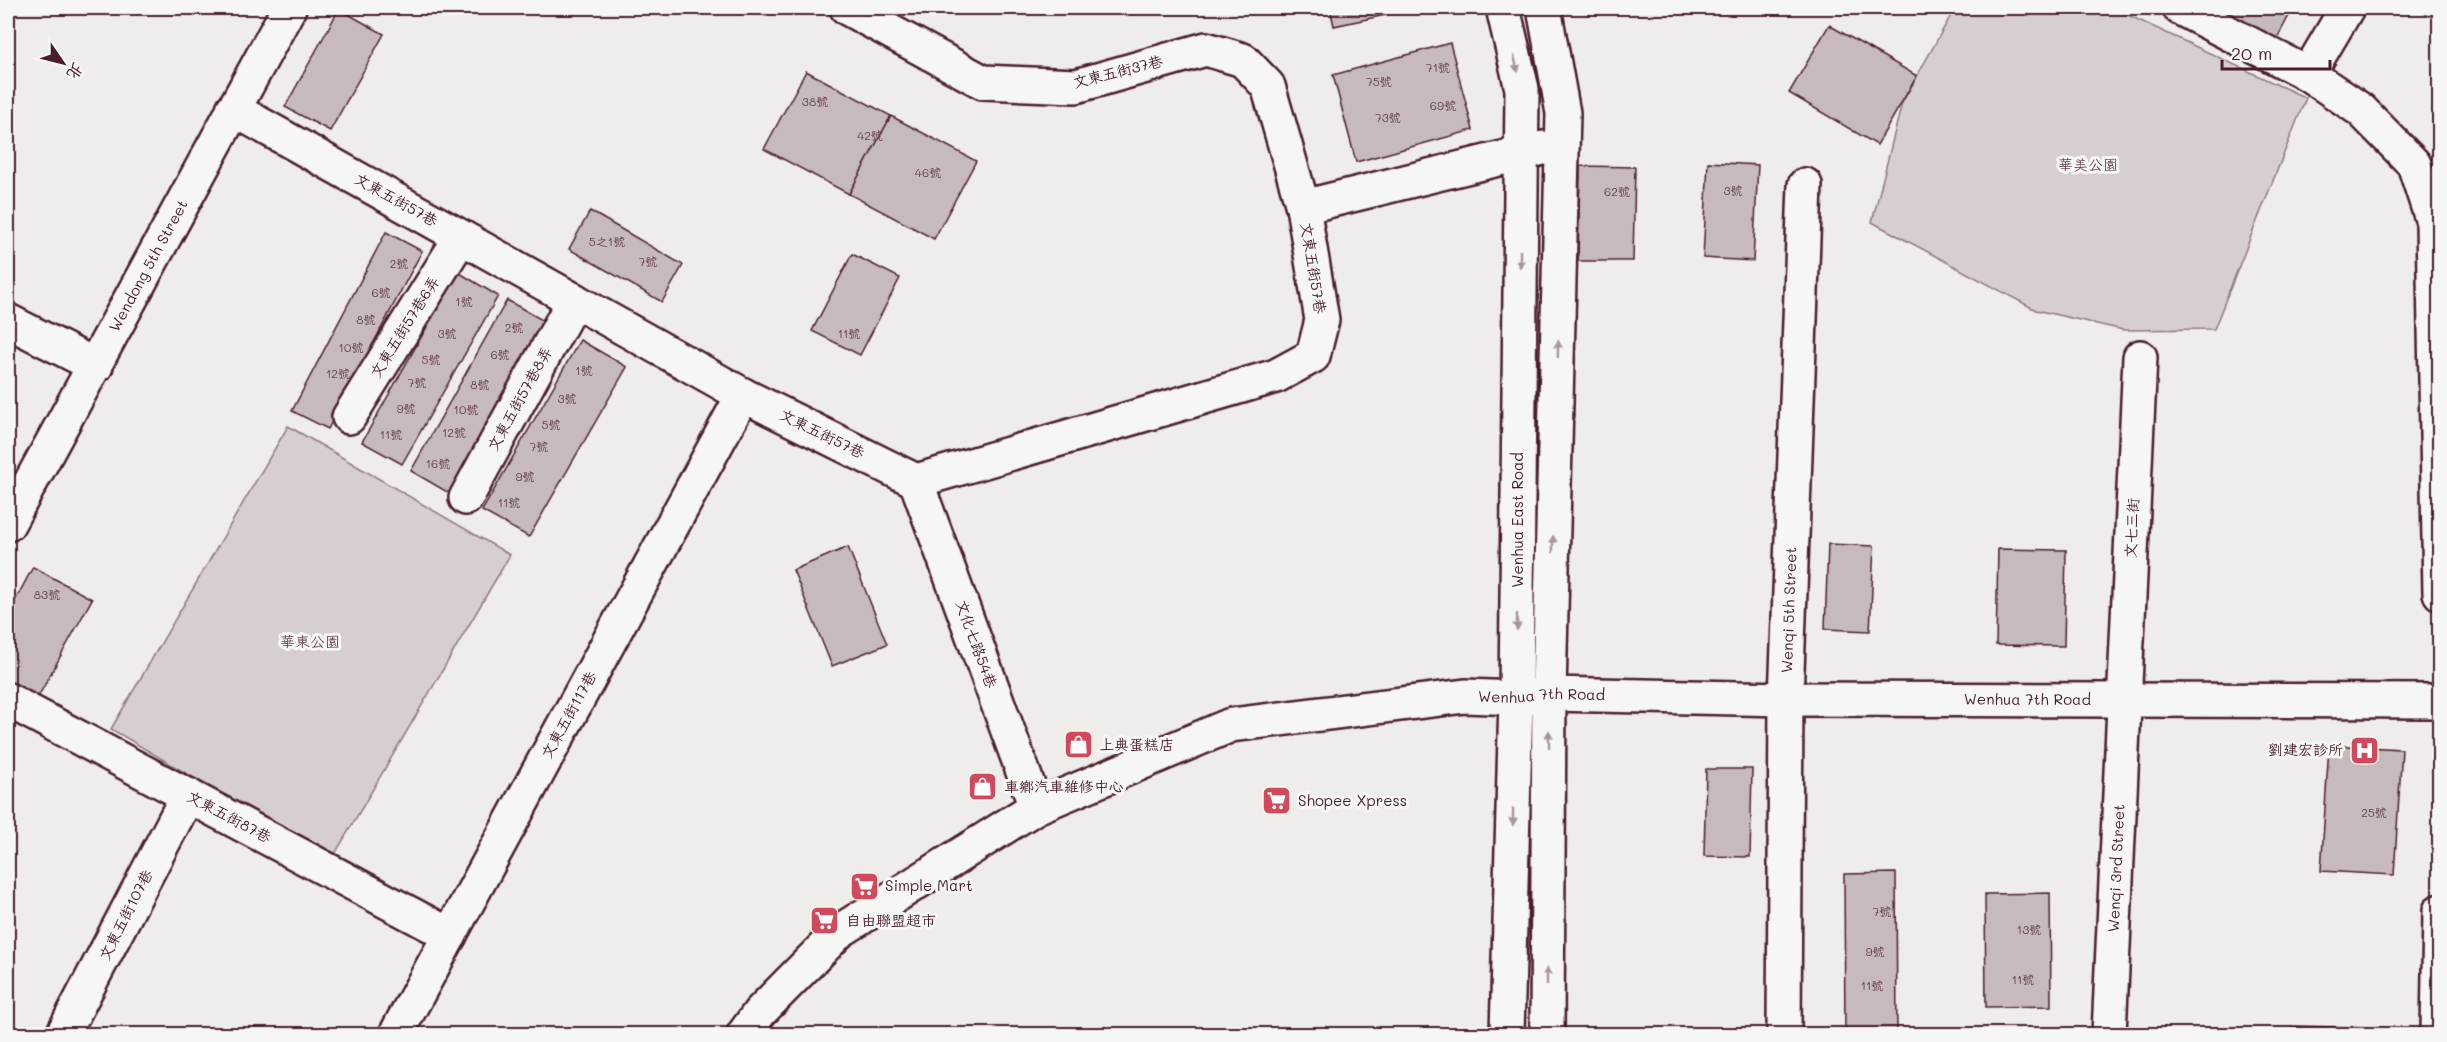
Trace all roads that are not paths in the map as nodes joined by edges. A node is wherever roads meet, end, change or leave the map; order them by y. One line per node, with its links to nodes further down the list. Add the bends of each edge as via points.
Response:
1 (289, 8): 8 (street, Wendong 5th Street)
2 (847, 8): 12 (street, 文東五街37巷, via 983,82 1076,86 1206,49 1243,60 1268,86)
3 (1503, 8): 10 (street, Wenhua East Road, one-way to 10, via 1522,89)
4 (1544, 8): 9 (street, via 1563,113)
5 (2181, 8): 7 (street)
6 (2348, 8): 7 (street)
7 (2308, 74): 24 (street, via 2361,110 2415,164 2433,222)
8 (233, 109): 13 (street, 文東五街57巷); 17 (street, Wendong 5th Street)
9 (1563, 144): 10 (street); 25 (street, one-way to 9)
10 (1521, 152): 12 (street); 27 (street, Wenhua East Road, one-way to 27)
11 (1805, 184): 28 (street, Wenqi 5th Street)
12 (1303, 207): 21 (street, 文東五街57巷, via 1322,320 1313,356 1276,376)
13 (461, 237): 14 (street, 文東五街57巷); 19 (street, 文東五街57巷6弄)
14 (573, 300): 18 (street, 文東五街57巷); 22 (street, 文東五街57巷8弄)
15 (8, 321): 17 (street)
16 (2140, 357): 29 (street, 文七三街)
17 (96, 366): 20 (street, Wendong 5th Street)
18 (743, 396): 21 (street, 文東五街57巷); 34 (street, 文東五街117巷)
19 (350, 417)
20 (19, 476): 23 (street, Wendong 5th Street)
21 (916, 481): 32 (street, 文化七路54巷)
22 (466, 498)
23 (8, 525)
24 (2439, 593)
25 (1549, 694): 27 (street, Wenhua 7th Road); 28 (street, Wenhua 7th Road); 39 (street, one-way to 25)
26 (8, 699): 31 (street, 文東五街87巷)
27 (1516, 699): 32 (street, Wenhua 7th Road, via 1465,696 1231,725); 38 (street, Wenhua East Road, one-way to 38)
28 (1786, 699): 29 (street, Wenhua 7th Road); 40 (street, Wenqi 5th Street)
29 (2124, 700): 30 (street, Wenhua 7th Road); 41 (street, Wenqi 3rd Street)
30 (2439, 701)
31 (188, 795): 34 (street, 文東五街87巷); 35 (street, 文東五街107巷)
32 (1036, 807): 37 (street, Wenhua 7th Road, via 840,931 760,1012)
33 (2439, 911): 42 (street)
34 (450, 934): 36 (street, 文東五街117巷)
35 (63, 1035)
36 (396, 1035)
37 (744, 1035)
38 (1508, 1035)
39 (1546, 1035)
40 (1784, 1035)
41 (2109, 1035)
42 (2438, 1035)

